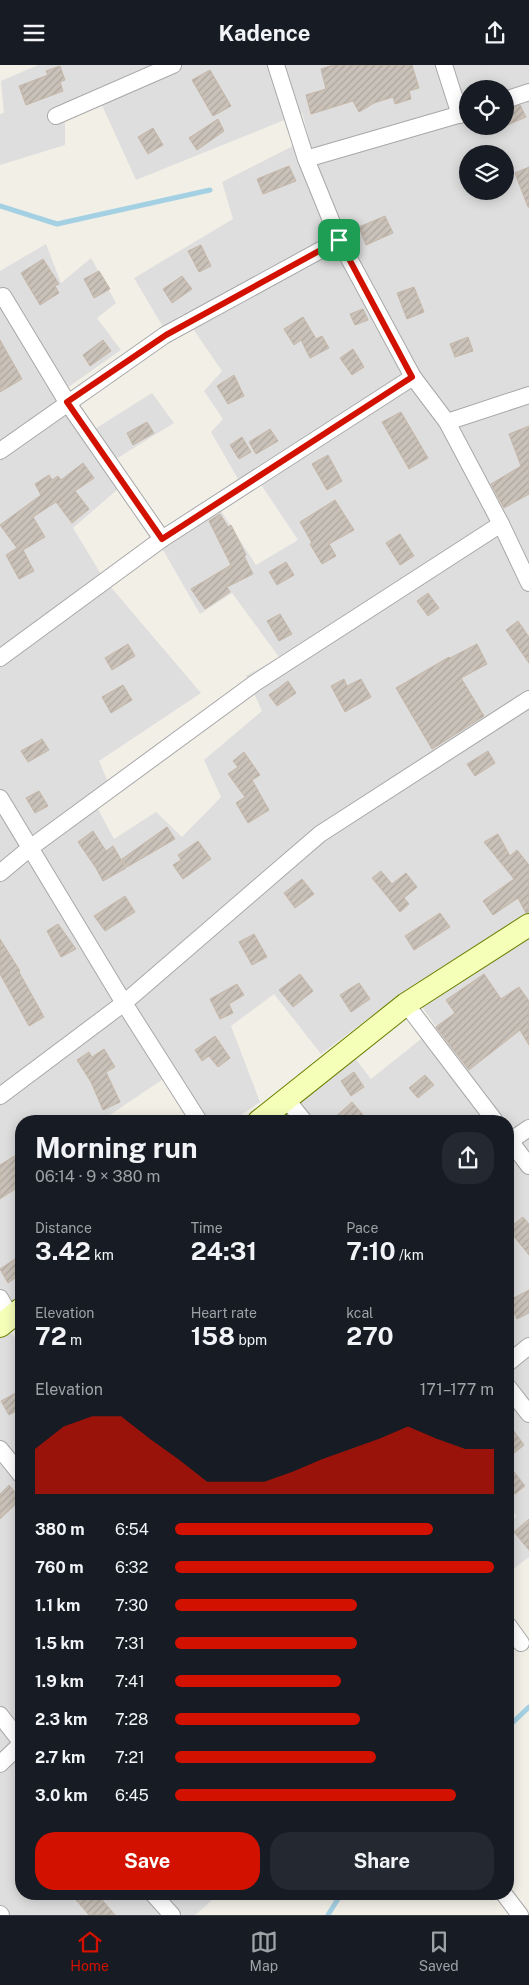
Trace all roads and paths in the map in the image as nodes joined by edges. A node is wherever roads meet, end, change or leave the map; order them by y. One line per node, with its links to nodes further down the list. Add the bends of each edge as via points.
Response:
1 (173, 65): 8 (street)
2 (276, 65): 9 (street)
3 (444, 65): 6 (street)
4 (529, 92): 5 (street)
5 (514, 97)
6 (459, 101)
7 (459, 114): 9 (street)
8 (56, 116)
9 (306, 159): 10 (street)
10 (339, 240): 12 (street); 14 (street, via 166,335)
11 (3, 295): 14 (street)
12 (412, 377): 15 (street); 18 (street)
13 (529, 395): 15 (street)
14 (67, 402): 16 (street); 18 (street)
15 (447, 422): 17 (street)
16 (0, 451)
17 (501, 524): 19 (street); 23 (street, via 256,683)
18 (162, 539): 20 (street)
19 (529, 583)
20 (0, 658)
21 (529, 699): 26 (street, via 320,834)
22 (0, 798): 23 (street)
23 (30, 848): 24 (street); 26 (street)
24 (0, 873)
25 (529, 925): 27 (main road)
26 (124, 1003): 28 (street); 30 (street)
27 (406, 1003): 29 (main road); 33 (street)
28 (0, 1096)
29 (287, 1100): 31 (main road); 32 (street)
30 (195, 1115)
31 (267, 1115)
32 (299, 1115)
33 (490, 1115)
34 (529, 1128): 35 (street)
35 (514, 1137)
36 (514, 1146): 37 (street)
37 (529, 1166)
38 (529, 1346): 39 (street)
39 (514, 1358)
40 (514, 1395): 41 (street)
41 (529, 1414)
42 (0, 1449): 43 (street)
43 (15, 1468)
44 (514, 1633): 45 (street)
45 (521, 1643)
46 (0, 1715): 47 (street)
47 (15, 1735)
48 (15, 1749): 49 (street)
49 (0, 1764)
50 (158, 1900): 52 (street)
51 (509, 1900): 53 (street)
52 (172, 1915)
53 (520, 1915)

